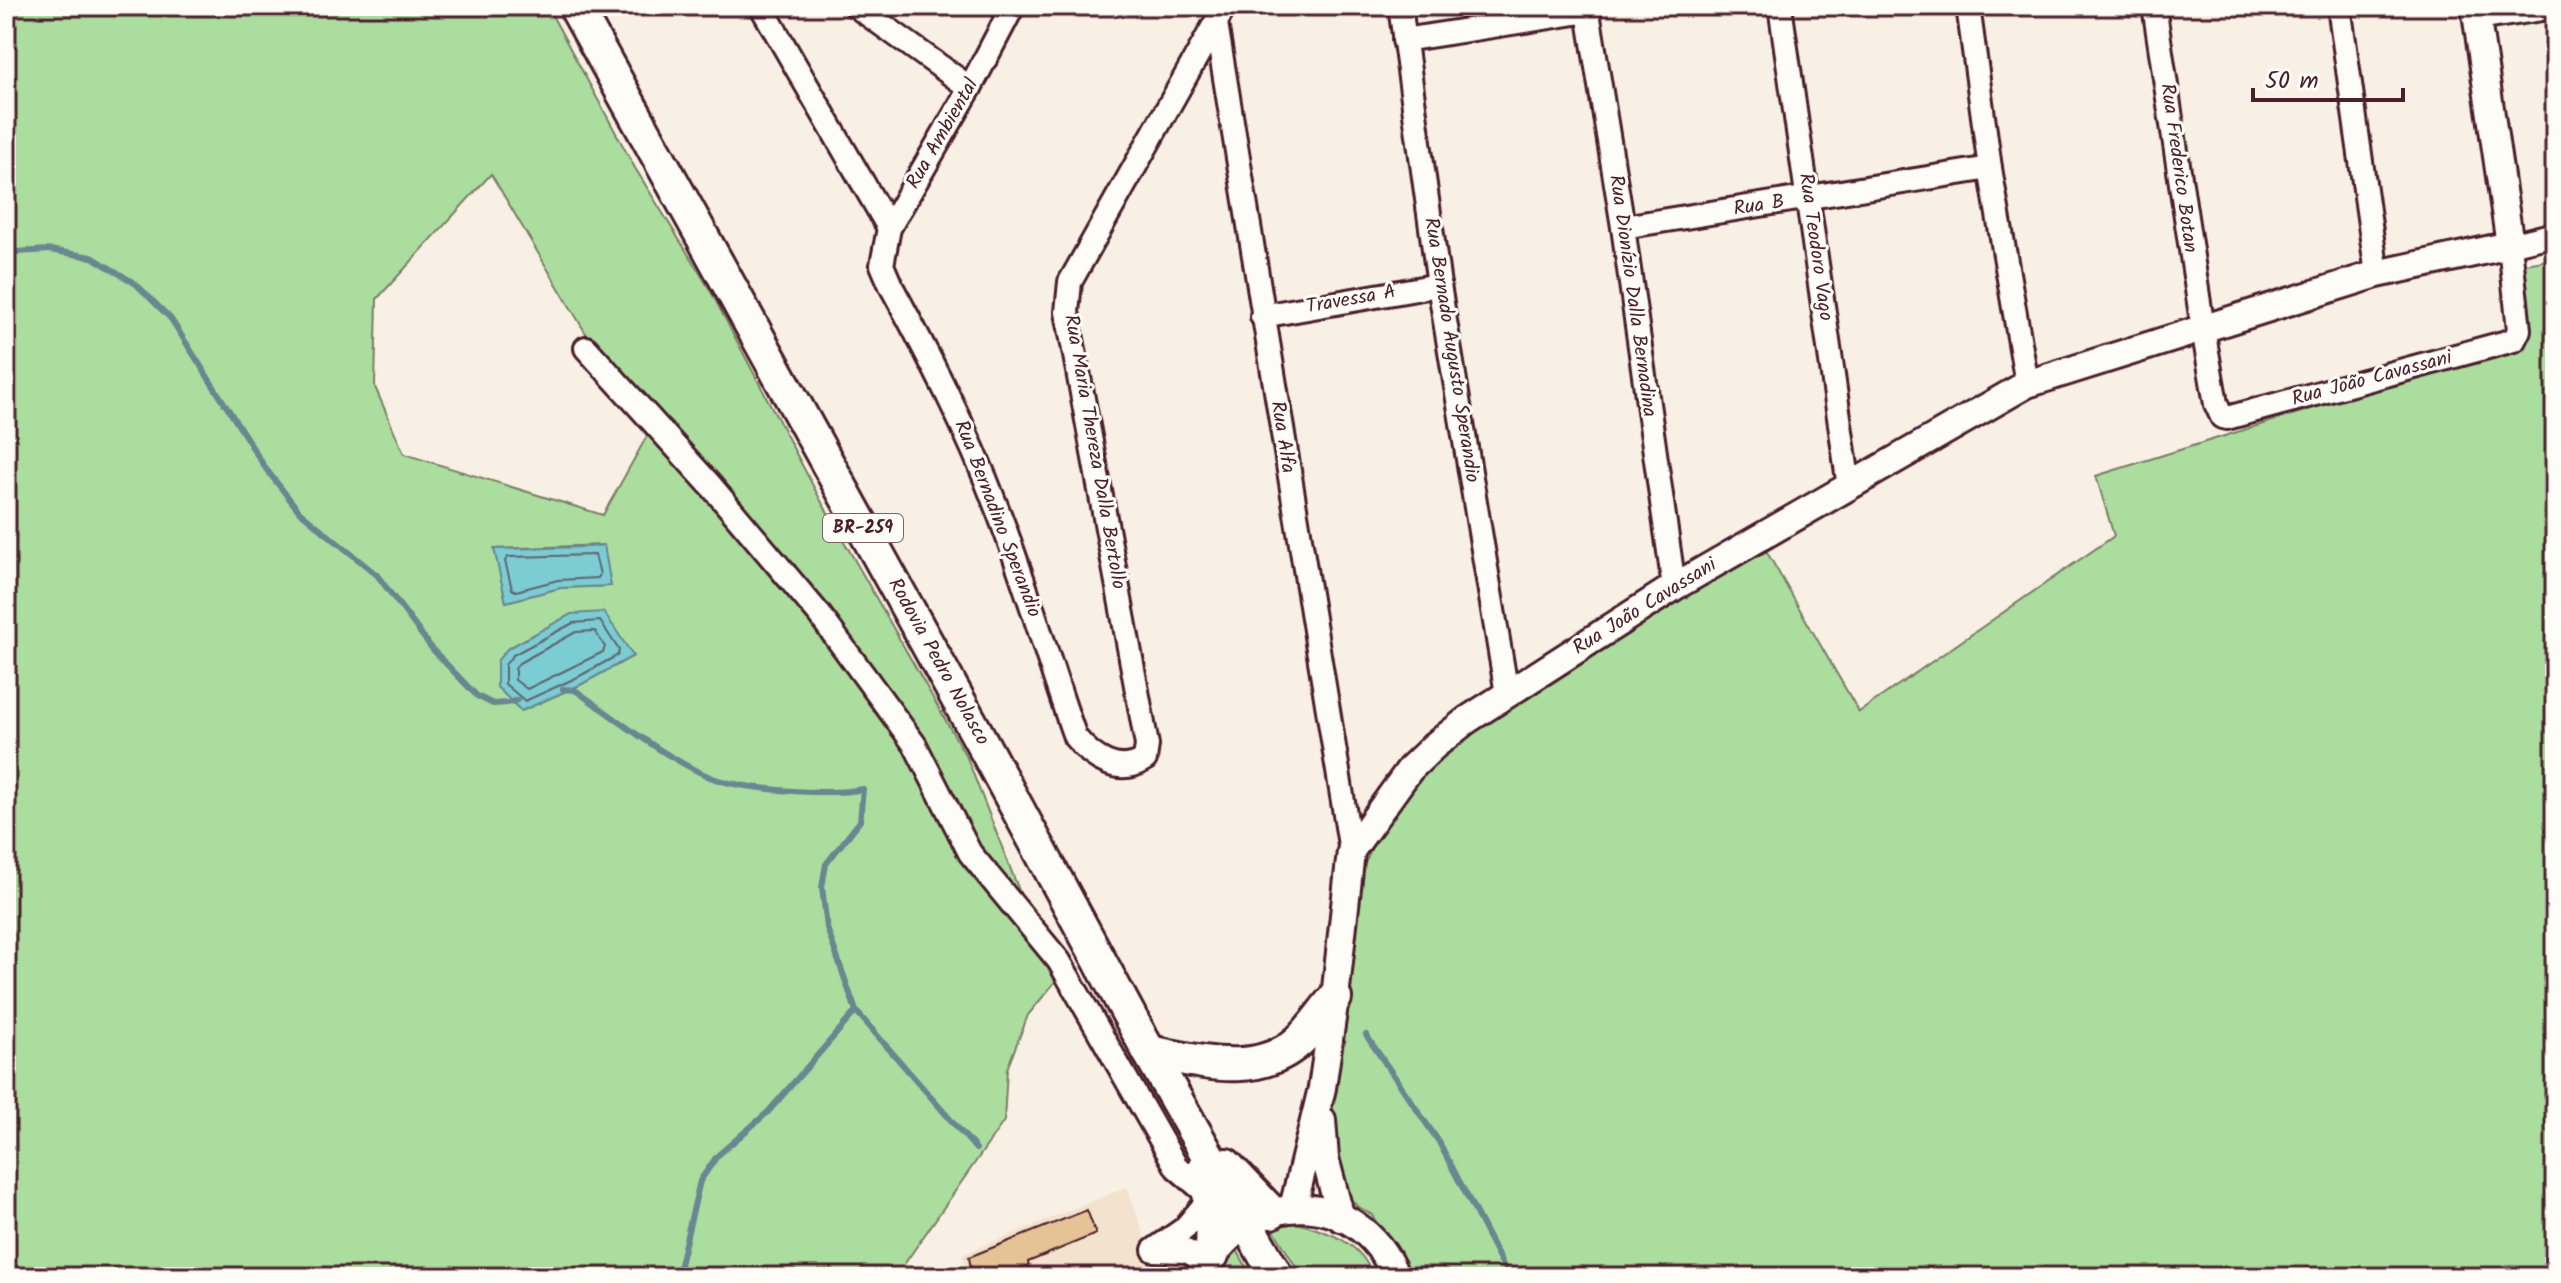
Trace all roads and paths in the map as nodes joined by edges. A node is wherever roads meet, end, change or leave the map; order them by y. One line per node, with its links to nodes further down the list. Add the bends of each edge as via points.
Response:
1 (575, 6): 35 (highway, Rodovia Pedro Nolasco / BR-259)
2 (761, 6): 19 (street)
3 (856, 6): 15 (street)
4 (1013, 6): 15 (street, Rua Ambiental)
5 (1400, 6): 14 (street, Rua Bernado Augusto Sperandio)
6 (1780, 6): 17 (street, Rua Teodoro Vago)
7 (1968, 6): 16 (street)
8 (2154, 6): 26 (street, Rua Frederico Botan)
9 (2339, 6): 23 (street)
10 (2555, 7): 12 (street)
11 (1588, 8): 14 (street); 18 (street, Rua Dionízio Dalla Bernadina)
12 (2476, 13): 21 (main road)
13 (1221, 15): 25 (street, Rua Alfa); 32 (street, Rua Maria Thereza Dalla Bertollo, via 1070,282 1067,312 1147,745 1145,759 1129,767 1099,761)
14 (1404, 40): 24 (street, Rua Bernado Augusto Sperandio)
15 (970, 88): 19 (street, Rua Ambiental)
16 (1990, 168): 17 (street, Rua B); 28 (street)
17 (1809, 198): 18 (street, Rua B); 29 (street, Rua Teodoro Vago)
18 (1623, 227): 30 (street, Rua Dionízio Dalla Bernadina)
19 (889, 228): 22 (street, Rua Ambiental)
20 (2555, 234): 21 (street, Rua João Cavassani)
21 (2510, 245): 23 (main road, Rua João Cavassani); 26 (street, Rua João Cavassani, via 2519,334 2499,345 2227,418 2218,413)
22 (882, 265): 32 (street, Rua Bernadino Sperandio, via 981,467)
23 (2377, 274): 26 (main road, Rua João Cavassani)
24 (1439, 285): 25 (street, Travessa A); 31 (street, Rua Bernado Augusto Sperandio)
25 (1262, 316): 33 (street, Rua Alfa)
26 (2203, 329): 28 (main road, Rua João Cavassani)
27 (586, 348): 38 (street, via 819,614 915,745 970,853 1059,961 1177,1168)
28 (2027, 384): 29 (main road, Rua João Cavassani)
29 (1849, 487): 30 (main road, Rua João Cavassani)
30 (1674, 587): 31 (main road, Rua João Cavassani)
31 (1507, 694): 33 (main road, Rua João Cavassani, via 1410,769)
32 (1075, 737)
33 (1351, 851): 34 (main road, Rua João Cavassani)
34 (1335, 998): 35 (highway, via 1299,1041 1255,1063 1229,1065); 36 (main road, Rua João Cavassani)
35 (1149, 1052): 37 (highway, Rodovia Pedro Nolasco / BR-259)
36 (1322, 1088): 39 (main road); 40 (main road, via 1325,1158)
37 (1195, 1135): 38 (highway); 39 (highway, Rodovia Pedro Nolasco / BR-259)
38 (1211, 1197): 41 (highway); 41 (street, via 1184,1229 1154,1250 1186,1251)
39 (1270, 1214): 40 (main road, via 1318,1210); 41 (main road); 42 (highway, Rodovia Pedro Nolasco / BR-259)
40 (1341, 1218): 43 (main road, via 1373,1240)
41 (1207, 1265)
42 (1277, 1277)
43 (1396, 1277)

